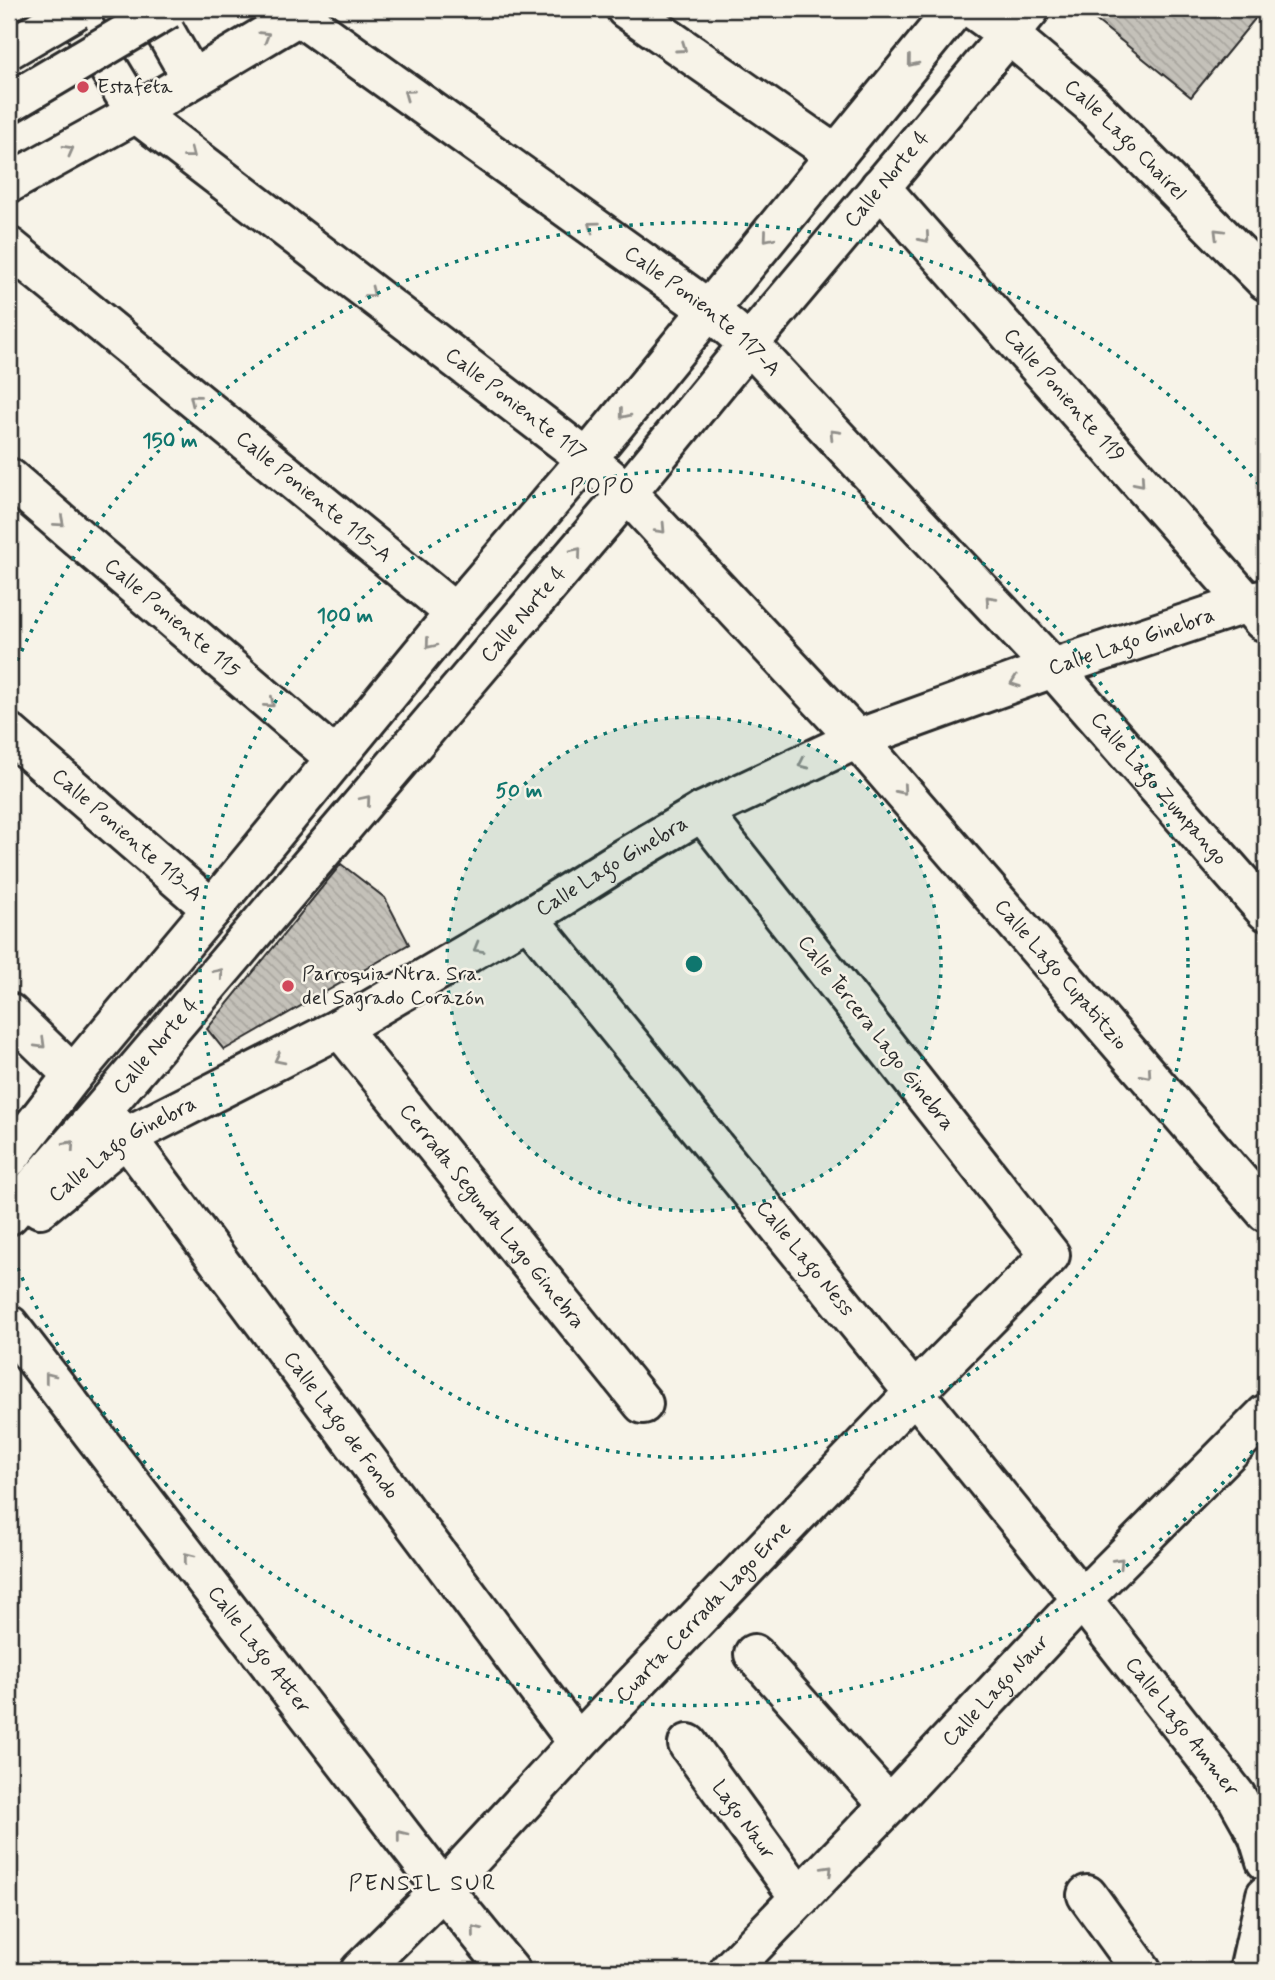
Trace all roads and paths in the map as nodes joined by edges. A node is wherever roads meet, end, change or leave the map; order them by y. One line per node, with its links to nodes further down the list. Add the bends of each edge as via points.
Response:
1 (75, 9): 9 (main road, bridge); 12 (main road)
2 (152, 9): 10 (main road)
3 (168, 9): 11 (main road, bridge)
4 (626, 9): 13 (main road, one-way to 13)
5 (955, 9): 13 (main road, one-way to 13)
6 (973, 9): 8 (main road, Calle Lago Chairel)
7 (305, 12): 10 (main road, one-way to 7); 18 (main road, Calle Poniente 117-A, one-way to 7)
8 (1019, 21): 15 (main road, Calle Norte 4); 17 (main road, Calle Lago Chairel, one-way to 8, via 1090,103)
9 (9, 49)
10 (192, 79): 12 (main road)
11 (9, 103)
12 (136, 113): 14 (main road, one-way to 12); 20 (main road, Calle Poniente 117, one-way to 20)
13 (836, 155): 18 (main road, one-way to 18)
14 (9, 183)
15 (880, 187): 19 (main road, Calle Norte 4); 23 (main road, Calle Poniente 119, one-way to 23)
16 (9, 247): 24 (main road, Calle Poniente 115-A, one-way to 16)
17 (1266, 281)
18 (708, 309): 19 (main road, Calle Poniente 117-A); 20 (main road, one-way to 20)
19 (749, 344): 22 (main road, Calle Norte 4); 25 (main road, Calle Poniente 117-A, one-way to 19)
20 (587, 459): 22 (main road, Calle Poniente 117); 24 (main road)
21 (9, 478): 28 (main road, Calle Poniente 115, one-way to 28)
22 (627, 493): 27 (main road, Calle Poniente 117, one-way to 27); 36 (main road, Calle Norte 4, one-way to 22)
23 (1260, 609): 25 (main road, Calle Lago Ginebra)
24 (455, 613): 28 (main road, one-way to 28)
25 (1053, 668): 27 (main road, Calle Lago Ginebra, one-way to 27); 31 (main road, Calle Lago Zumpango)
26 (9, 733): 30 (main road, Calle Poniente 113-A)
27 (857, 739): 29 (main road, Calle Lago Ginebra, one-way to 29); 38 (main road, Calle Lago Cupatitzio, one-way to 38)
28 (335, 758): 30 (main road)
29 (702, 812): 32 (main road, Calle Lago Ginebra); 41 (main road, Calle Tercera Lago Ginebra)
30 (212, 909): 35 (main road)
31 (1266, 911)
32 (528, 918): 34 (main road, Calle Lago Ginebra, one-way to 34); 43 (main road, Calle Lago Ness)
33 (9, 1013): 35 (main road, one-way to 35)
34 (340, 1028): 36 (main road, Calle Lago Ginebra, one-way to 36); 44 (main road, Cerrada Segunda Lago Ginebra)
35 (73, 1075): 37 (main road)
36 (114, 1124): 39 (main road, Calle Norte 4, one-way to 36); 40 (main road, Calle Lago Ginebra); 48 (main road, Calle Lago de Fondo)
37 (9, 1158)
38 (1266, 1212)
39 (9, 1215)
40 (9, 1231)
41 (1050, 1255): 43 (main road, Cuarta Cerrada Lago Erne)
42 (9, 1325): 52 (main road, Calle Lago Atter, one-way to 42)
43 (914, 1393): 46 (main road, Calle Lago Ness); 48 (main road, Cuarta Cerrada Lago Erne)
44 (643, 1404)
45 (1266, 1413): 46 (main road, Calle Lago Naur, one-way to 45)
46 (1082, 1599): 50 (main road, Calle Lago Naur); 51 (main road, Calle Lago Ammer, via 1236,1796 1258,1835)
47 (754, 1654): 50 (main road)
48 (578, 1743): 52 (main road, Cuarta Cerrada Lago Erne)
49 (688, 1744): 55 (main road, Lago Naur)
50 (889, 1805): 55 (main road, Calle Lago Naur, one-way to 50)
51 (1266, 1861)
52 (443, 1889): 56 (main road, Cuarta Cerrada Lago Erne); 57 (main road, Calle Lago Atter, one-way to 52)
53 (1087, 1895): 59 (main road)
54 (1266, 1895): 60 (main road)
55 (800, 1898): 58 (main road, Calle Lago Naur)
56 (360, 1971)
57 (510, 1971)
58 (729, 1971)
59 (1142, 1971)
60 (1248, 1971)

